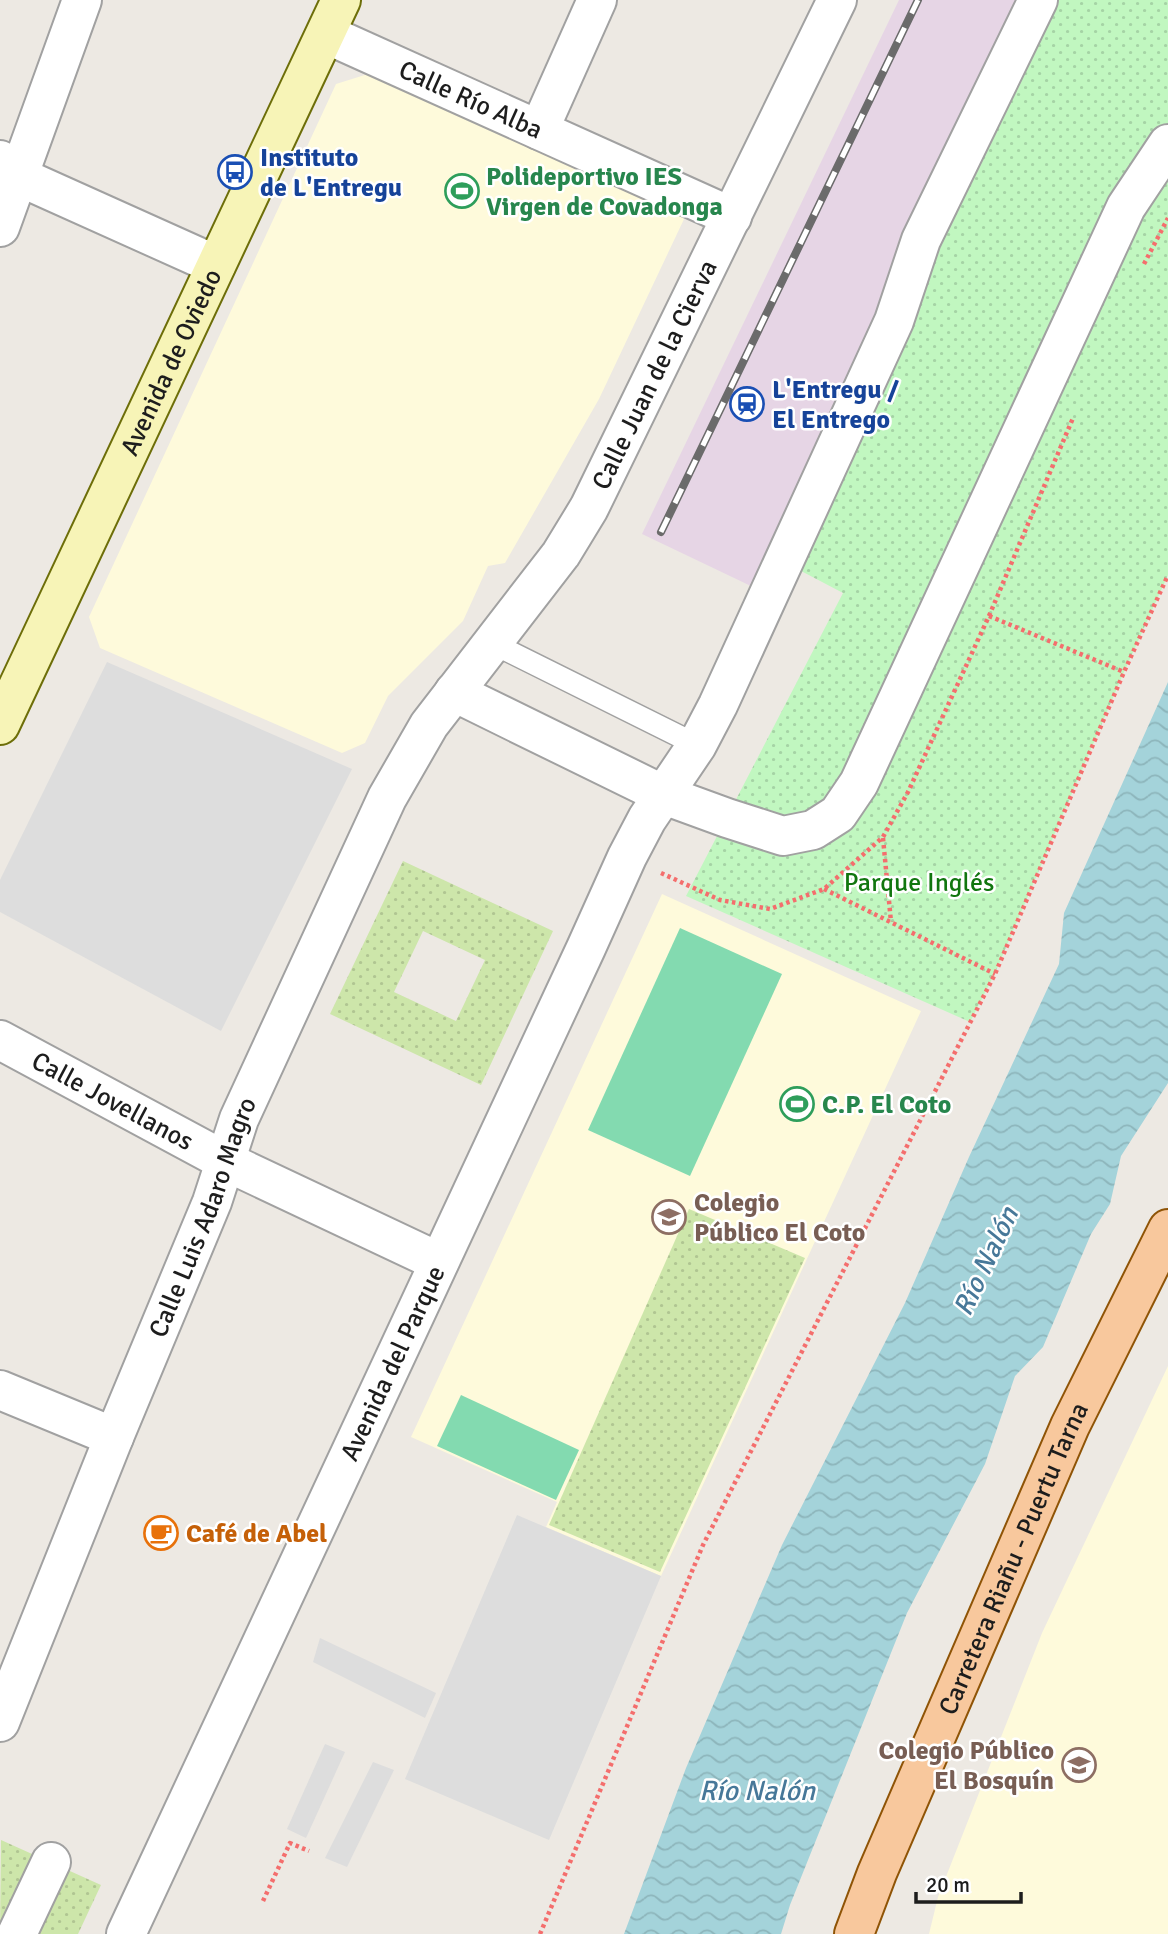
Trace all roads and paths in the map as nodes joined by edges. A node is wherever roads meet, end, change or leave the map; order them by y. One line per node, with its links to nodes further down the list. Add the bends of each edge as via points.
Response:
1 (82, 0): 8 (street)
2 (597, 0): 6 (street)
3 (837, 0): 9 (street, Calle Juan de la Cierva)
4 (1038, 0): 19 (street, Avenida del Parque, via 921,240 894,321)
5 (334, 17): 6 (street, Calle Río Alba); 11 (street, Avenida de Oviedo)
6 (539, 130): 9 (street, Calle Río Alba)
7 (1168, 144): 20 (street, via 1126,207 859,783 838,814 813,830 783,836)
8 (9, 168): 10 (street); 11 (street)
9 (732, 217): 14 (street, Calle Juan de la Cierva, via 589,508 561,554)
10 (0, 227)
11 (216, 265): 17 (street, Avenida de Oviedo)
12 (1168, 575): 15 (path)
13 (989, 616): 15 (path)
14 (492, 643): 16 (street, Calle Juan de la Cierva); 19 (lane)
15 (1124, 672): 24 (path)
16 (454, 692): 18 (street, Calle Juan de la Cierva); 20 (street)
17 (0, 725)
18 (429, 725): 26 (street, Calle Luis Adaro Magro, via 387,798 301,981)
19 (697, 745): 20 (street, Avenida del Parque)
20 (664, 795): 28 (street, Avenida del Parque, via 627,857)
21 (883, 837): 23 (path)
22 (824, 889): 23 (path)
23 (891, 922): 24 (path)
24 (995, 974): 40 (path, via 703,1545)
25 (0, 1040): 26 (street, Calle Jovellanos)
26 (225, 1161): 28 (street, Calle Jovellanos); 30 (street, Calle Luis Adaro Magro)
27 (1168, 1229): 41 (main road, Carretera Riañu - Puertu Tarna, via 1070,1426)
28 (439, 1262): 39 (street, Avenida del Parque)
29 (0, 1390): 30 (street)
30 (114, 1437): 31 (street, Calle Luis Adaro Magro)
31 (12, 1652): 32 (street, Calle Luis Adaro Magro)
32 (0, 1722)
33 (309, 1851): 35 (path, via 290,1843)
34 (51, 1862): 38 (street)
35 (263, 1901)
36 (0, 1934): 37 (street)
37 (9, 1934)
38 (17, 1934)
39 (126, 1934)
40 (540, 1934)
41 (854, 1934)

